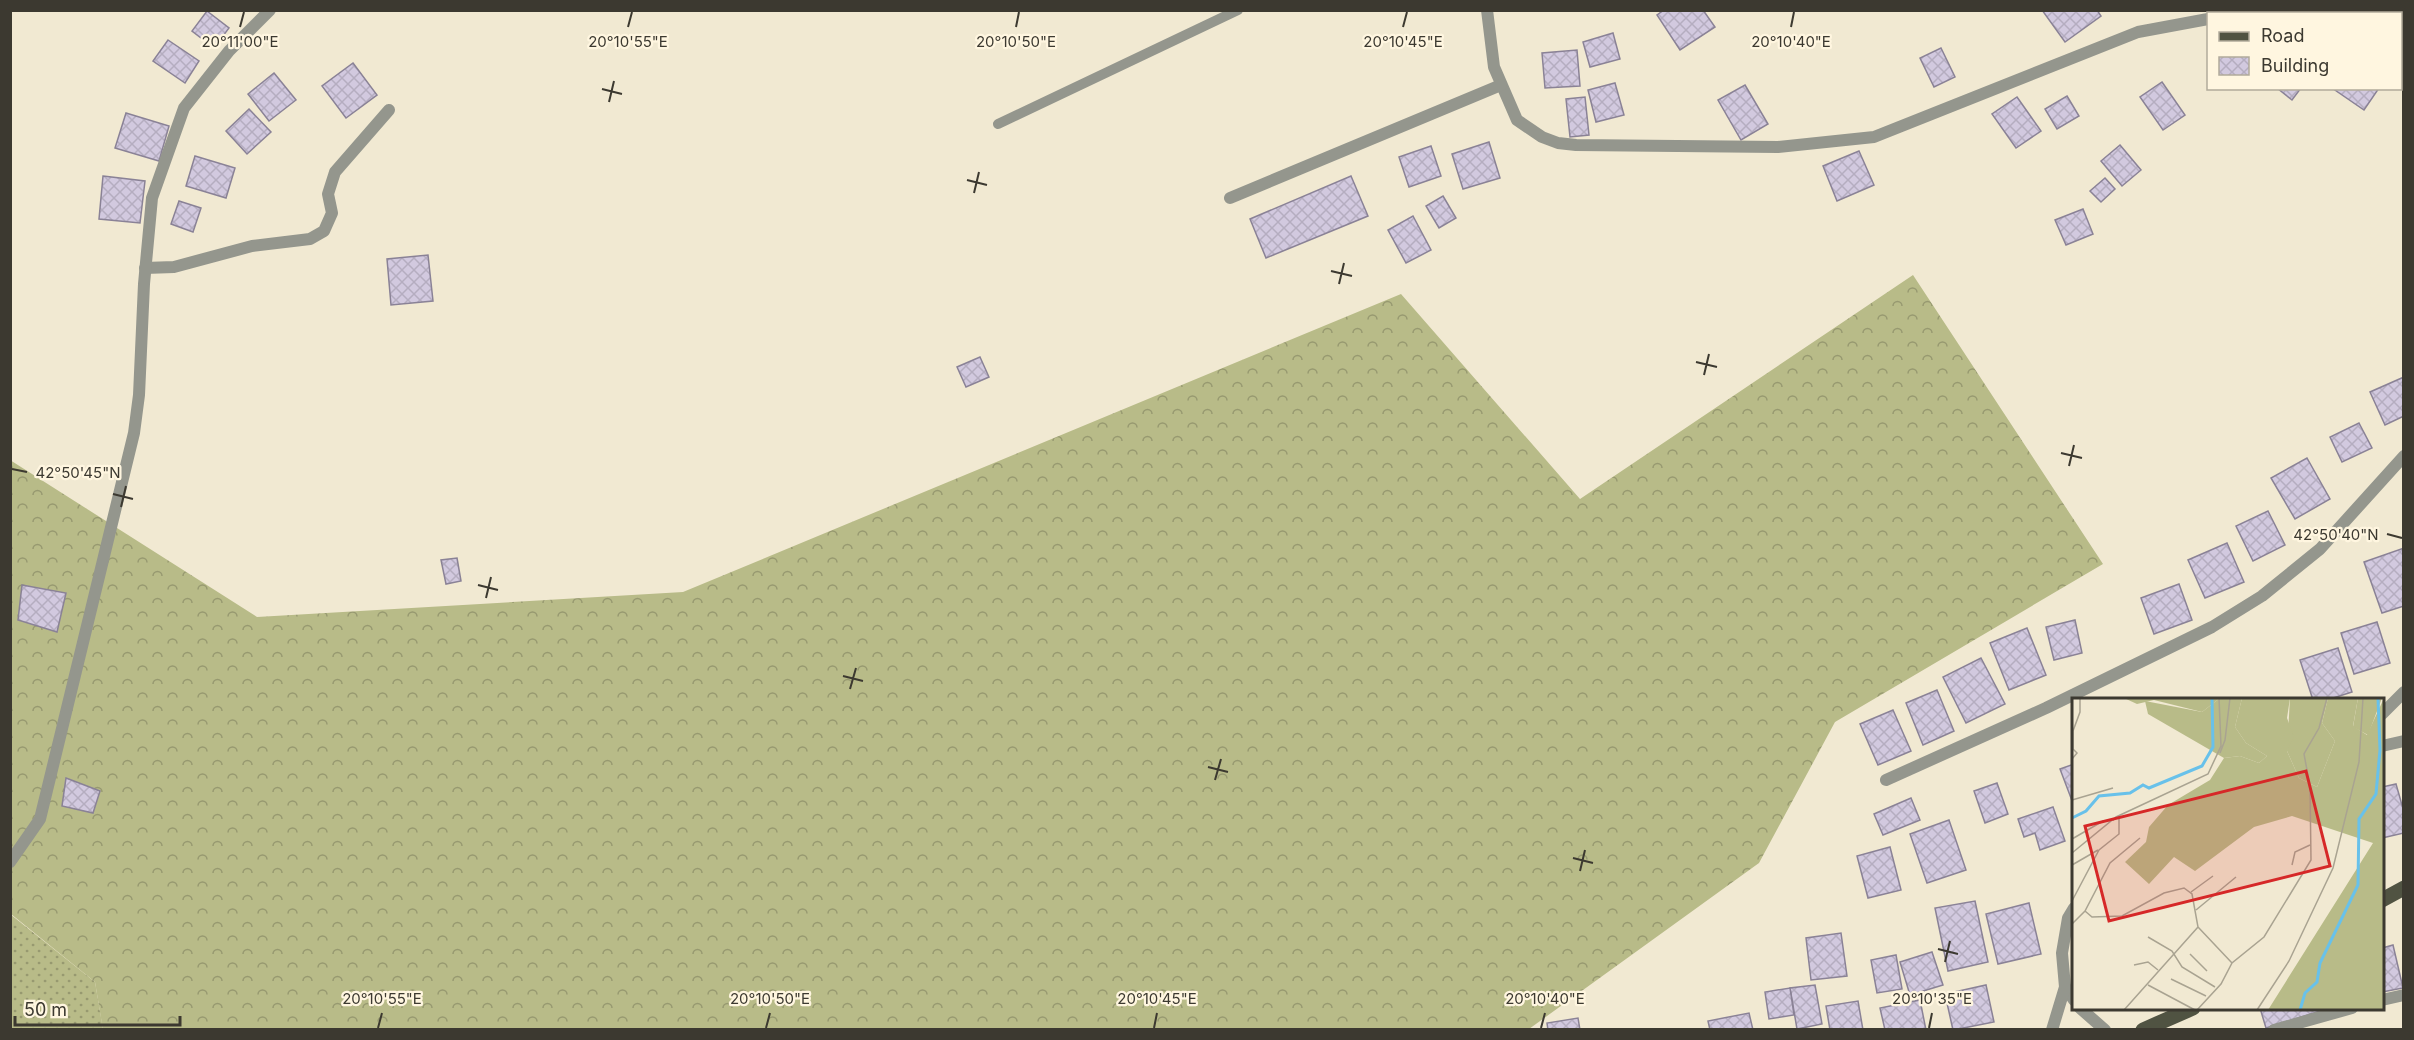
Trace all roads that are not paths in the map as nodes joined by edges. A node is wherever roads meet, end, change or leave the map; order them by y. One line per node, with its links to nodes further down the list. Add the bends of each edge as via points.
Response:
1 (270, 10): 9 (street, via 229,51 184,108 152,198)
2 (1238, 10): 7 (lane)
3 (1487, 10): 5 (street, via 1494,67)
4 (2207, 19): 5 (street, via 2138,32 1874,137 1778,147 1558,143 1516,120)
5 (1501, 86): 8 (street)
6 (389, 110): 9 (street, via 335,172 328,194 332,213 324,231 310,238 252,246 174,267)
7 (998, 124)
8 (1230, 198)
9 (145, 267): 16 (street, via 134,433 39,819)
10 (2403, 456): 15 (street, via 2320,549 2262,596 2212,627 2067,698)
11 (2403, 692): 12 (street)
12 (2384, 712)
13 (2403, 741): 14 (street)
14 (2384, 746)
15 (1886, 780)
16 (10, 862)
17 (2403, 888): 18 (main road)
18 (2384, 899)
19 (2072, 910): 20 (street, via 2062,953)
20 (2065, 987): 22 (street); 27 (street)
21 (2403, 994): 23 (street)
22 (2072, 998)
23 (2384, 999)
24 (2082, 1010): 28 (street)
25 (2188, 1010): 29 (main road)
26 (2345, 1010): 30 (street)
27 (2052, 1029)
28 (2105, 1029)
29 (2143, 1029)
30 (2274, 1029)

